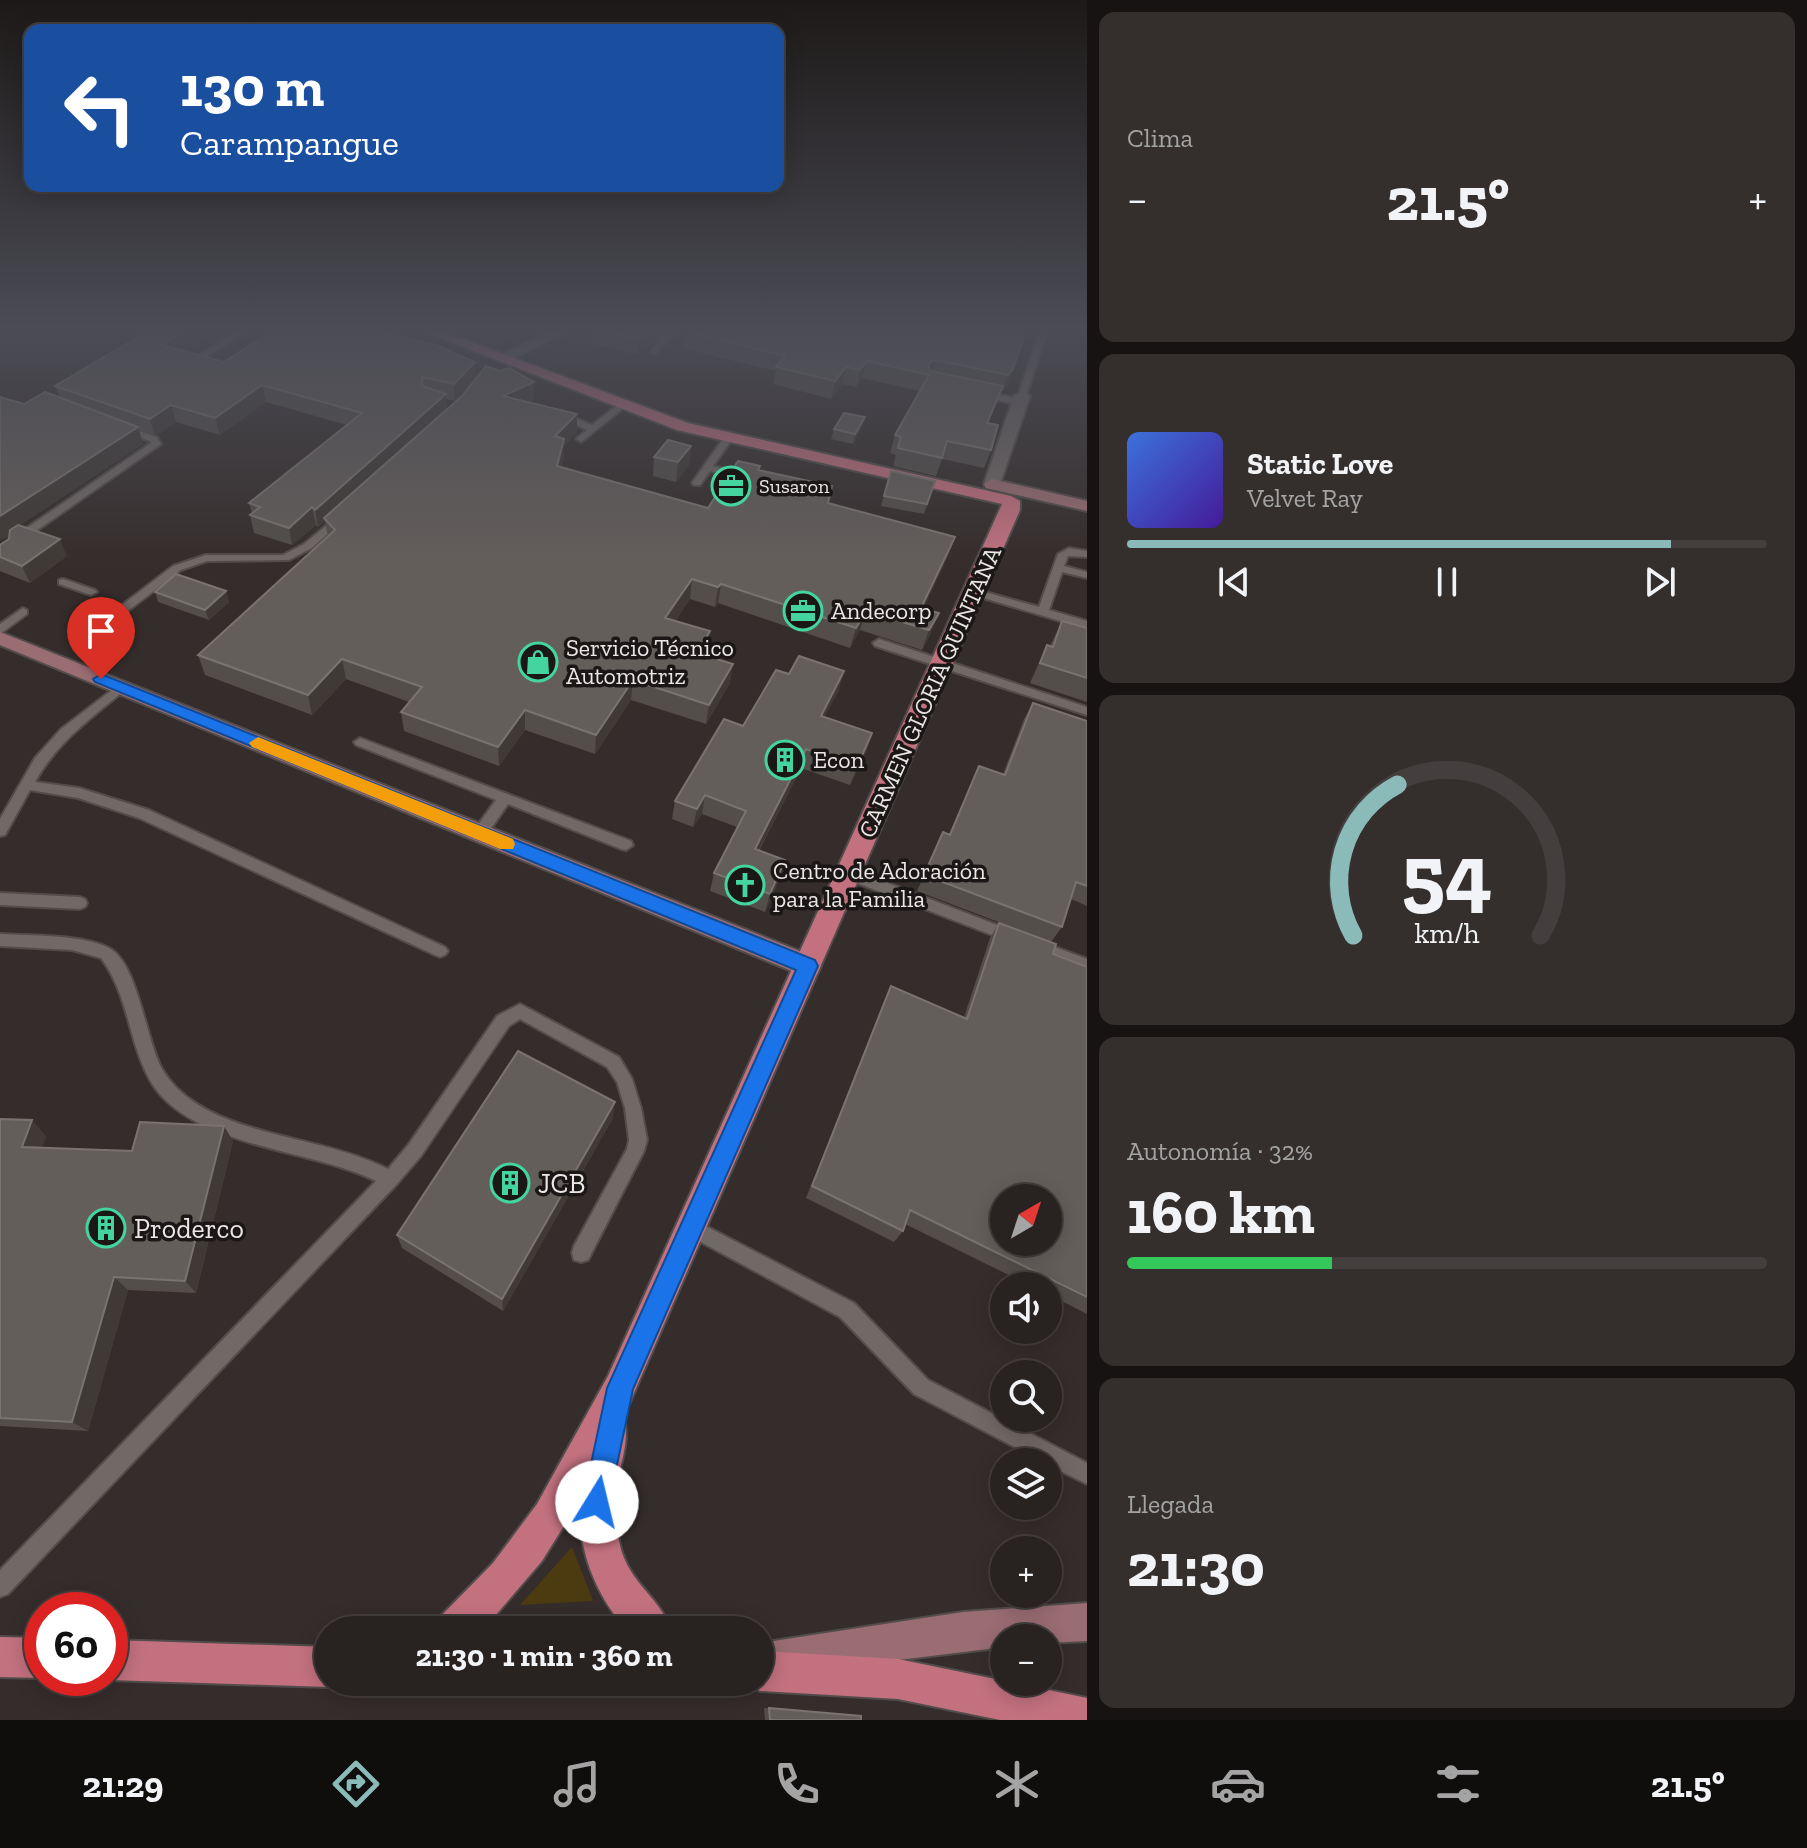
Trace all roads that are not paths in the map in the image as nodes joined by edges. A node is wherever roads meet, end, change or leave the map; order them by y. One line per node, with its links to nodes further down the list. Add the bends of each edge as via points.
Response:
1 (620, 407): 7 (lane)
2 (626, 407): 8 (main road)
3 (657, 407): 13 (main road)
4 (1019, 407): 13 (street)
5 (551, 411): 7 (lane)
6 (112, 425): 18 (lane, via 157,442 9,545)
7 (591, 428): 9 (lane)
8 (728, 438): 10 (lane); 13 (main road)
9 (581, 439)
10 (708, 468): 11 (lane); 12 (lane)
11 (755, 478)
12 (697, 483)
13 (1002, 492): 14 (street); 14 (street); 24 (main road, CARMEN GLORIA QUINTANA, via 1011,510)
14 (1056, 504): 16 (street); 17 (street)
15 (353, 505): 29 (lane, via 308,546 285,558 206,558 177,568)
16 (1087, 509)
17 (1087, 522)
18 (11, 549)
19 (1087, 554): 20 (lane, via 1063,554)
20 (1059, 568): 21 (lane); 26 (lane)
21 (1086, 575)
22 (63, 582): 23 (lane)
23 (91, 592)
24 (974, 592): 26 (lane); 32 (main road, CARMEN GLORIA QUINTANA)
25 (23, 612): 28 (lane)
26 (1043, 613): 27 (lane)
27 (1087, 625)
28 (0, 630)
29 (90, 634)
30 (0, 638): 33 (street)
31 (879, 643): 32 (lane)
32 (942, 664): 34 (lane); 41 (main road, CARMEN GLORIA QUINTANA)
33 (121, 687): 36 (lane, via 65,732); 39 (street)
34 (1087, 711)
35 (360, 742): 37 (lane)
36 (26, 785): 38 (lane); 45 (lane, via 79,793 144,814)
37 (505, 798): 39 (lane); 40 (lane)
38 (0, 831)
39 (480, 833): 46 (street)
40 (626, 845)
41 (849, 874): 46 (main road, CARMEN GLORIA QUINTANA); 47 (lane)
42 (0, 899): 43 (lane)
43 (80, 903)
44 (0, 940): 48 (lane, via 72,944 106,953 121,975 156,1075 186,1107 268,1138 362,1163)
45 (440, 951)
46 (808, 966): 49 (main road, CARMEN GLORIA QUINTANA)
47 (1087, 966)
48 (390, 1179): 50 (lane, via 503,1021 520,1011 613,1062 633,1108 635,1151); 53 (lane)
49 (692, 1228): 51 (main road, CARMEN GLORIA QUINTANA); 52 (lane, via 847,1310 921,1387)
50 (581, 1253)
51 (620, 1388): 54 (main road, CARMEN GLORIA QUINTANA, via 562,1502 491,1597); 55 (main road, CARMEN GLORIA QUINTANA, via 597,1502 598,1537 620,1593)
52 (1087, 1474)
53 (0, 1586)
54 (470, 1616)
55 (641, 1616)
56 (1087, 1622): 60 (street, via 943,1633)
57 (0, 1657): 58 (main road)
58 (24, 1658)
59 (128, 1661): 61 (main road)
60 (774, 1661)
61 (314, 1667)
62 (774, 1672): 63 (main road, via 898,1679)
63 (1087, 1718)

